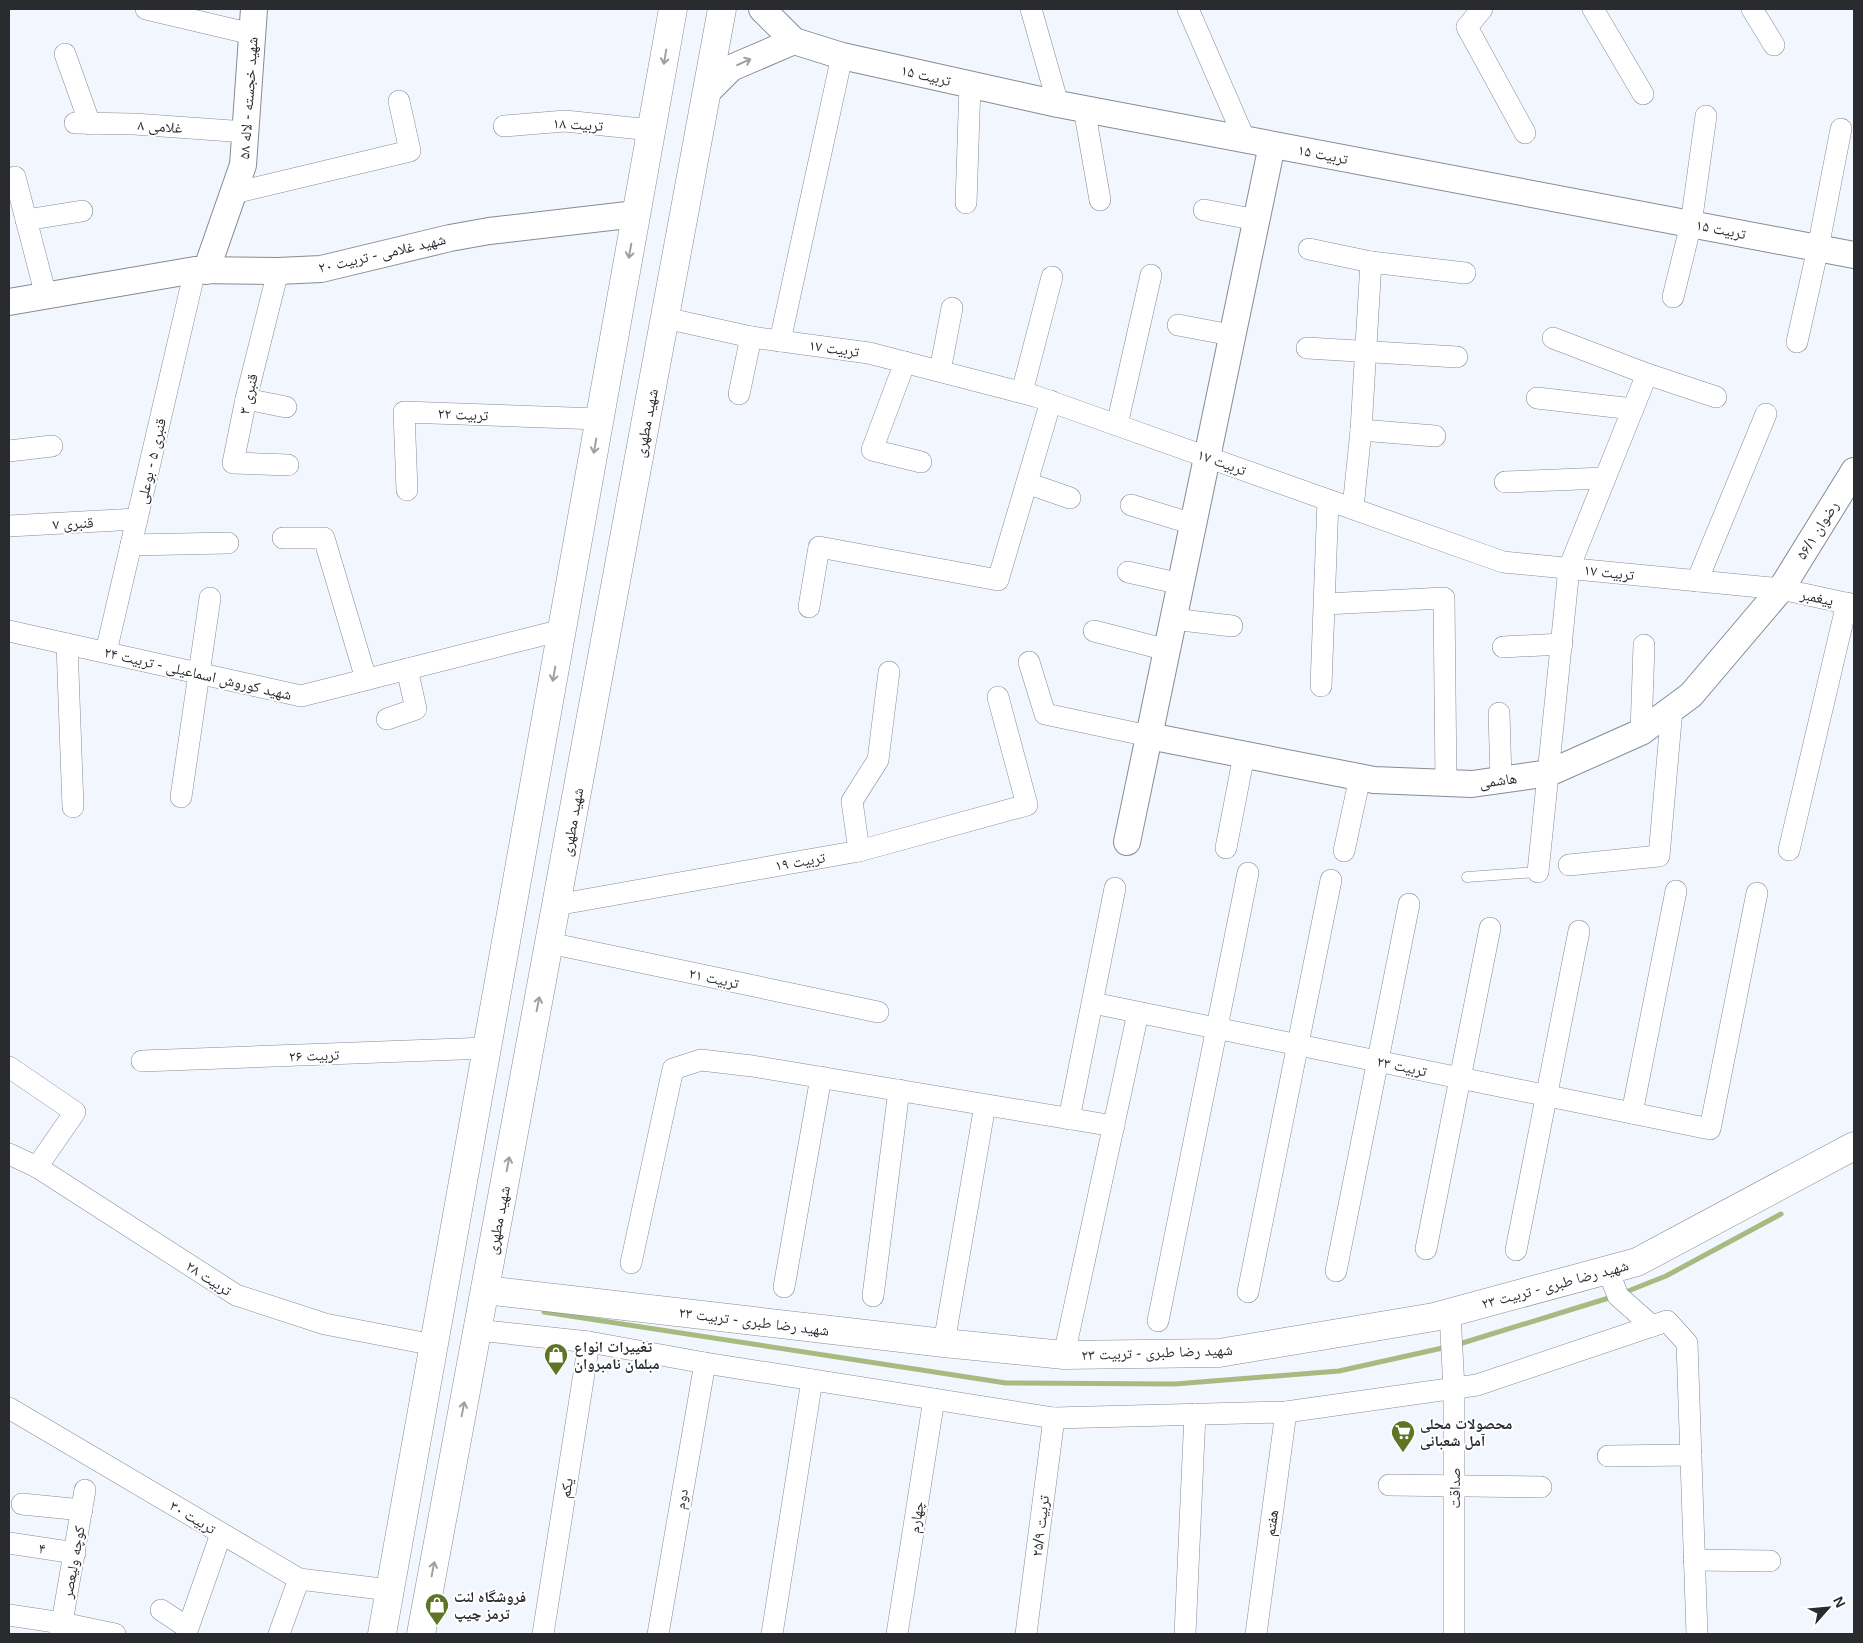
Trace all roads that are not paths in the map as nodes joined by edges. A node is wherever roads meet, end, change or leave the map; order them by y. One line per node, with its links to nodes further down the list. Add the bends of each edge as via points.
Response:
1 (146, 9): 10 (street)
2 (673, 9): 24 (main road, one-way to 24)
3 (722, 9): 16 (main road, شهید مطهری)
4 (762, 9): 11 (street, تربیت ۱۵)
5 (1031, 9): 19 (street)
6 (1188, 9): 27 (street)
7 (1482, 9): 26 (street, via 1467,27)
8 (1593, 9): 17 (street)
9 (1752, 9): 12 (street)
10 (253, 21): 25 (street, شهید خجسته - لاله ۵۸)
11 (794, 41): 14 (street, تربیت ۱۵); 16 (street, one-way to 11, via 731,68)
12 (1774, 45)
13 (65, 54): 25 (street, غلامی ۸, via 83,124 134,124)
14 (842, 56): 15 (street, تربیت ۱۵); 57 (street)
15 (970, 85): 19 (street, تربیت ۱۵); 32 (street)
16 (707, 92): 52 (main road, شهید مطهری)
17 (1644, 94)
18 (399, 101): 30 (street, via 410,151)
19 (1058, 104): 20 (street, تربیت ۱۵)
20 (1084, 108): 27 (street, تربیت ۱۵); 31 (street)
21 (1706, 116): 38 (street)
22 (504, 126): 24 (street, تربیت ۱۸, via 565,121)
23 (1841, 129): 39 (street)
24 (651, 130): 35 (main road)
25 (246, 132): 30 (street, شهید خجسته - لاله ۵۸, via 243,165)
26 (1525, 133)
27 (1245, 140): 28 (street, تربیت ۱۵)
28 (1272, 145): 37 (street); 38 (street, تربیت ۱۵)
29 (15, 177): 36 (street)
30 (234, 193): 43 (street, شهید خجسته - لاله ۵۸)
31 (1100, 200)
32 (966, 203)
33 (1204, 210): 37 (street)
34 (82, 211): 36 (street)
35 (636, 214): 44 (street, شهید غلامی - تربیت ۲۰, via 489,231 321,268); 74 (main road, one-way to 74)
36 (26, 220): 48 (street)
37 (1256, 220): 54 (street)
38 (1690, 224): 39 (street, تربیت ۱۵); 49 (street)
39 (1818, 248): 41 (street, تربیت ۱۵); 58 (street)
40 (1309, 249): 42 (street)
41 (1854, 255)
42 (1372, 262): 45 (street); 60 (street)
43 (200, 271): 44 (street, شهید غلامی - تربیت ۲۰); 48 (street, شهید غلامی - تربیت ۲۰); 92 (street, قنبری ۵ - بوعلی)
44 (278, 271): 69 (street, قنبری ۳)
45 (1465, 273)
46 (1151, 275): 75 (street)
47 (1052, 277): 65 (street)
48 (46, 296): 50 (street, شهید غلامی - تربیت ۲۰)
49 (1673, 297)
50 (9, 302)
51 (952, 308): 63 (street)
52 (665, 318): 55 (street, تربیت ۱۷); 132 (main road, شهید مطهری)
53 (1178, 325): 54 (street)
54 (1231, 335): 80 (street)
55 (751, 337): 57 (street, تربیت ۱۷); 66 (street)
56 (1553, 338): 64 (street)
57 (780, 341): 62 (street, تربیت ۱۷, via 869,353)
58 (1797, 342)
59 (1307, 348): 60 (street)
60 (1366, 352): 61 (street); 76 (street)
61 (1457, 357)
62 (905, 362): 63 (street, تربیت ۱۷); 81 (street, via 872,450)
63 (940, 371): 65 (street, تربیت ۱۷)
64 (1647, 374): 67 (street); 72 (street)
65 (1022, 392): 70 (street, تربیت ۱۷)
66 (740, 394)
67 (1716, 397)
68 (1538, 398): 72 (street)
69 (246, 399): 71 (street); 82 (street, قنبری ۳, via 233,463)
70 (1050, 401): 75 (street, تربیت ۱۷); 86 (street)
71 (286, 407)
72 (1634, 409): 84 (street)
73 (1766, 414): 100 (street)
74 (600, 419): 87 (street, تربیت ۲۲, via 404,412); 109 (main road, one-way to 109)
75 (1117, 425): 80 (street, تربیت ۱۷)
76 (1361, 430): 77 (street); 91 (street)
77 (1435, 436)
78 (52, 446): 79 (street)
79 (9, 451)
80 (1207, 457): 89 (street, تربیت ۱۷); 93 (street)
81 (921, 462)
82 (288, 464)
83 (1854, 471): 102 (street, رضوان ۵۶/۱)
84 (1605, 478): 85 (street); 98 (street)
85 (1505, 482)
86 (1026, 483): 88 (street); 106 (street, via 998,580 819,547)
87 (406, 490)
88 (1070, 498)
89 (1328, 500): 91 (street, تربیت ۱۷); 104 (street)
90 (1131, 505): 93 (street)
91 (1353, 508): 98 (street, تربیت ۱۷, via 1503,562)
92 (137, 520): 94 (street, قنبری ۷); 97 (street, قنبری ۵ - بوعلی)
93 (1193, 524): 101 (street)
94 (9, 526)
95 (282, 538): 122 (street, via 324,538)
96 (228, 543): 97 (street)
97 (131, 545): 117 (street, قنبری ۵ - بوعلی)
98 (1569, 568): 100 (street, تربیت ۱۷); 113 (street)
99 (1128, 572): 101 (street)
100 (1698, 581): 102 (street, تربیت ۱۷)
101 (1181, 584): 107 (street)
102 (1781, 589): 105 (street, پیغمبر); 125 (street, هاشمی, via 1691,694)
103 (210, 598): 121 (street)
104 (1324, 604): 123 (street); 136 (street, via 1444,598)
105 (1851, 604): 141 (street)
106 (809, 607)
107 (1173, 619): 108 (street); 116 (street)
108 (1232, 626)
109 (562, 630): 119 (street, شهید کوروش اسماعیلی - تربیت ۲۴); 131 (main road, one-way to 131)
110 (9, 631): 112 (street, شهید کوروش اسماعیلی - تربیت ۲۴)
111 (1094, 631): 116 (street)
112 (67, 644): 117 (street, شهید کوروش اسماعیلی - تربیت ۲۴); 138 (street)
113 (1562, 644): 115 (street); 133 (street)
114 (1644, 645): 128 (street)
115 (1503, 647)
116 (1167, 650): 129 (street)
117 (106, 652): 121 (street, شهید کوروش اسماعیلی - تربیت ۲۴)
118 (1029, 662): 129 (street, via 1045,714)
119 (407, 669): 122 (street, شهید کوروش اسماعیلی - تربیت ۲۴); 127 (street, via 416,709)
120 (889, 672): 142 (street, via 878,760 852,801)
121 (200, 673): 122 (street, شهید کوروش اسماعیلی - تربیت ۲۴, via 301,696); 137 (street)
122 (366, 679)
123 (1321, 686)
124 (998, 697): 142 (street, تربیت ۱۹, via 1027,805)
125 (1672, 709): 128 (street, هاشمی); 144 (street, via 1659,856)
126 (1500, 713): 135 (street)
127 (387, 719)
128 (1641, 732): 133 (street, هاشمی)
129 (1149, 736): 130 (street, هاشمی); 139 (street)
130 (1244, 755): 134 (street, هاشمی); 140 (street)
131 (538, 762): 132 (main road); 162 (main road)
132 (581, 771): 153 (main road, شهید مطهری)
133 (1549, 773): 135 (street, هاشمی); 145 (street)
134 (1360, 777): 136 (street, هاشمی); 143 (street)
135 (1501, 779): 136 (street, هاشمی, via 1472,784)
136 (1446, 782)
137 (181, 797)
138 (74, 807)
139 (1127, 842)
140 (1226, 848)
141 (1789, 850)
142 (858, 851): 153 (street, تربیت ۱۹)
143 (1344, 851)
144 (1570, 865)
145 (1538, 872): 147 (lane)
146 (1248, 873): 160 (street)
147 (1467, 877)
148 (1331, 880): 161 (street)
149 (1115, 888): 157 (street)
150 (1676, 891): 171 (street)
151 (1757, 893): 171 (street, تربیت ۲۳, via 1710,1129)
152 (1409, 904): 164 (street)
153 (556, 905): 156 (main road, شهید مطهری)
154 (1490, 928): 167 (street)
155 (1579, 931): 169 (street)
156 (549, 943): 158 (street, تربیت ۲۱); 183 (main road, شهید مطهری, one-way to 156)
157 (1093, 1003): 159 (street, تربیت ۲۳); 172 (street)
158 (878, 1012)
159 (1138, 1013): 160 (street, تربیت ۲۳); 173 (street)
160 (1216, 1028): 161 (street, تربیت ۲۳); 187 (street)
161 (1298, 1045): 164 (street, تربیت ۲۳); 184 (street)
162 (487, 1048): 163 (street, تربیت ۲۶); 192 (main road)
163 (142, 1061)
164 (1378, 1061): 167 (street, تربیت ۲۳); 181 (street)
165 (9, 1067): 176 (street, via 75,1112)
166 (821, 1077): 168 (street); 179 (street, via 701,1060 673,1069); 182 (street)
167 (1460, 1078): 169 (street, تربیت ۲۳); 177 (street)
168 (899, 1090): 170 (street); 185 (street)
169 (1546, 1096): 171 (street, تربیت ۲۳); 178 (street)
170 (985, 1105): 172 (street); 191 (street)
171 (1632, 1113)
172 (1069, 1118): 173 (street)
173 (1114, 1126): 193 (street)
174 (1854, 1146): 180 (main road, شهید رضا طبری - تربیت ۲۳, via 1637,1262)
175 (9, 1154): 176 (street, تربیت ۲۸)
176 (37, 1167): 192 (street, تربیت ۲۸, via 236,1295 326,1324)
177 (1426, 1249)
178 (1516, 1250)
179 (631, 1263)
180 (1608, 1270): 186 (main road, شهید رضا طبری - تربیت ۲۳); 188 (street, via 1618,1296)
181 (1336, 1271)
182 (784, 1287)
183 (485, 1290): 189 (main road, شهید مطهری); 191 (main road, شهید رضا طبری - تربیت ۲۳)
184 (1248, 1292)
185 (873, 1296)
186 (1450, 1313): 193 (main road, شهید رضا طبری - تربیت ۲۳, via 1219,1353); 196 (street, صداقت)
187 (1158, 1321)
188 (1652, 1326): 196 (street, via 1477,1386); 202 (street, via 1667,1321 1687,1343)
189 (477, 1330): 190 (street); 221 (main road, شهید مطهری, one-way to 189)
190 (589, 1342): 194 (street); 222 (street, یکم)
191 (944, 1343): 193 (main road, شهید رضا طبری - تربیت ۲۳)
192 (434, 1345): 214 (main road)
193 (1064, 1355)
194 (704, 1363): 195 (street); 223 (street, دوم)
195 (812, 1380): 197 (street); 224 (street)
196 (1454, 1389): 199 (street); 205 (street, صداقت)
197 (934, 1399): 201 (street); 225 (street, چهارم)
198 (9, 1408): 208 (street, تربیت ۳۰)
199 (1286, 1412): 200 (street); 228 (street, هفتم)
200 (1195, 1414): 201 (street); 227 (street)
201 (1054, 1418): 226 (street, تربیت ۲۵/۹)
202 (1691, 1455): 203 (street); 211 (street)
203 (1608, 1456)
204 (1389, 1485): 205 (street)
205 (1454, 1486): 206 (street); 229 (street, صداقت)
206 (1541, 1487)
207 (22, 1504): 210 (street, کوچه ولیعصر, via 84,1500)
208 (221, 1534): 213 (street, تربیت ۳۰); 215 (street, via 188,1628)
209 (9, 1543): 210 (street, ۴)
210 (75, 1553): 217 (street, کوچه ولیعصر)
211 (1694, 1560): 212 (street); 230 (street)
212 (1770, 1561)
213 (299, 1579): 214 (street, تربیت ۳۰); 219 (street)
214 (390, 1590): 220 (main road)
215 (162, 1610)
216 (9, 1616): 217 (street)
217 (61, 1629): 218 (street)
218 (115, 1634)
219 (279, 1634)
220 (382, 1634)
221 (421, 1634)
222 (543, 1634)
223 (658, 1634)
224 (772, 1634)
225 (897, 1634)
226 (1026, 1634)
227 (1185, 1634)
228 (1256, 1634)
229 (1454, 1634)
230 (1697, 1634)

